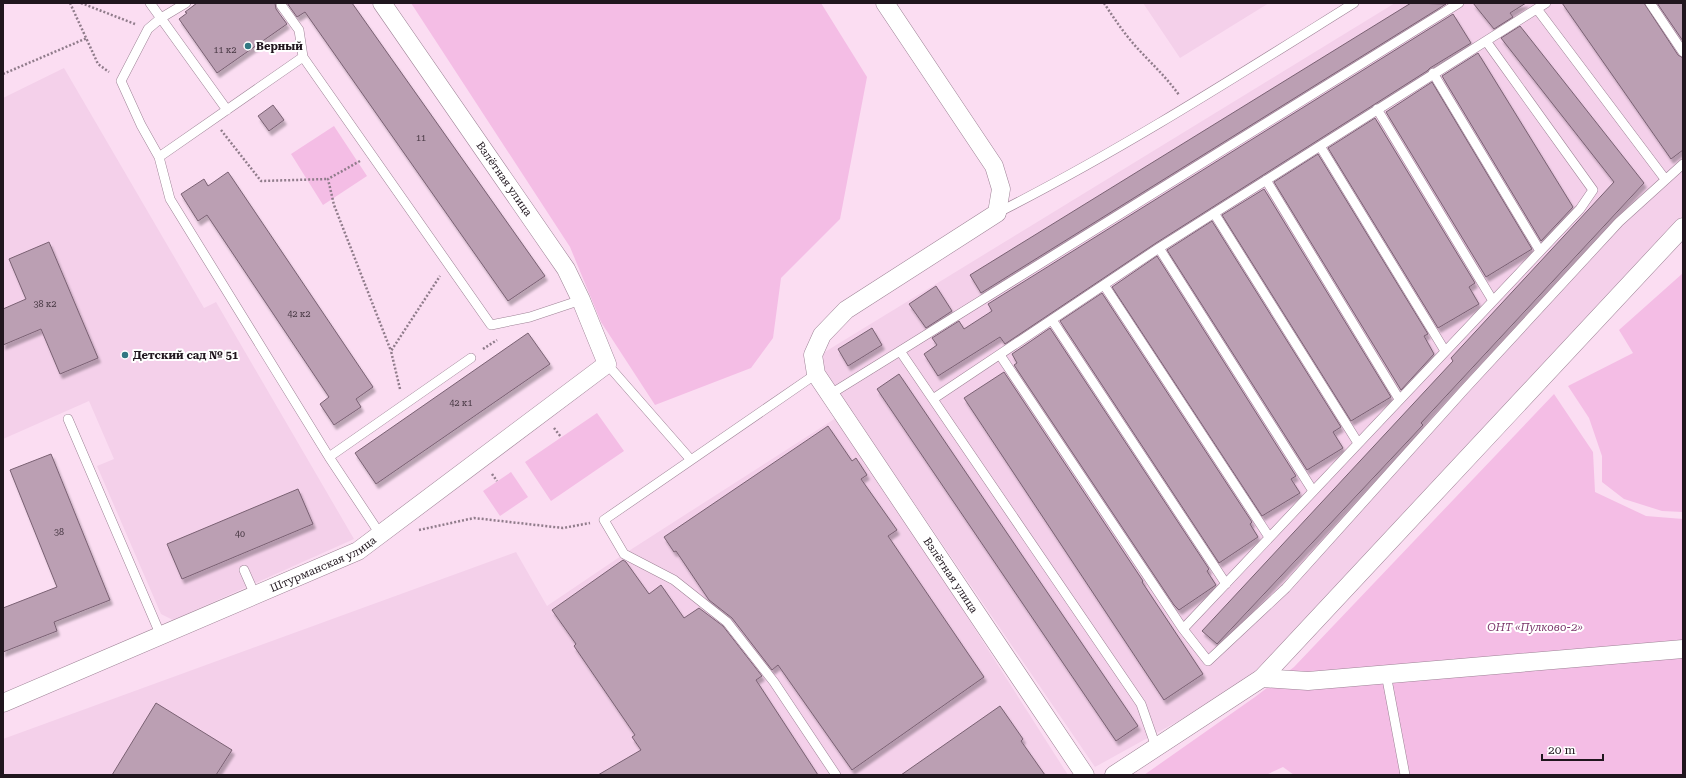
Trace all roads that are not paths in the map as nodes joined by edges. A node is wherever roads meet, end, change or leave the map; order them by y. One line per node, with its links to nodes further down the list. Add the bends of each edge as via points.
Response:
1 (150, 3): 11 (lane)
2 (186, 3): 11 (lane)
3 (382, 3): 29 (street, Взлётная улица, via 566,269)
4 (886, 3): 23 (street, via 994,166 1001,189)
5 (1354, 3): 23 (lane, via 1187,107 1042,191)
6 (1459, 3): 32 (lane)
7 (1546, 3): 10 (lane)
8 (1650, 3): 13 (lane)
9 (281, 4): 14 (lane, via 299,30)
10 (1537, 9): 12 (lane); 21 (lane)
11 (161, 18): 17 (lane); 19 (lane, via 148,29 121,81)
12 (1486, 41): 15 (lane); 27 (lane, via 1593,190 1580,209)
13 (1683, 52)
14 (303, 57): 17 (lane); 29 (lane, via 491,325 530,317)
15 (1433, 73): 16 (lane); 27 (lane)
16 (1377, 109): 18 (lane); 30 (lane)
17 (227, 110): 19 (lane)
18 (1320, 146): 22 (lane); 33 (lane)
19 (159, 157): 43 (lane, via 170,199)
20 (1683, 164): 21 (lane)
21 (1665, 179): 51 (lane, via 1619,222 1286,588 1208,661)
22 (1266, 180): 24 (lane); 40 (lane)
23 (997, 213): 37 (street, via 846,310 822,335 814,356)
24 (1214, 213): 26 (lane); 42 (lane)
25 (1683, 227): 55 (street)
26 (1159, 248): 28 (lane); 45 (lane)
27 (1540, 251): 30 (lane)
28 (1104, 285): 31 (lane); 47 (lane)
29 (581, 300): 36 (street, Взлётная улица)
30 (1493, 301): 33 (lane)
31 (1052, 320): 34 (lane); 49 (lane)
32 (900, 351): 38 (lane); 39 (lane)
33 (1445, 351): 40 (lane)
34 (1000, 355): 39 (lane); 51 (lane)
35 (471, 358): 43 (lane)
36 (607, 364): 44 (lane); 46 (street, Штурманская улица)
37 (816, 374): 38 (street, Взлётная улица); 44 (lane)
38 (829, 395): 59 (street, Взлётная улица)
39 (933, 399): 57 (lane, via 1141,704)
40 (1399, 399): 42 (lane)
41 (68, 419): 52 (lane)
42 (1358, 443): 45 (lane)
43 (329, 457): 46 (lane)
44 (691, 460): 58 (lane, via 604,520 624,554 674,580 727,622 774,682)
45 (1313, 491): 47 (lane)
46 (380, 534): 50 (street, Штурманская улица, via 358,551)
47 (1269, 537): 49 (lane)
48 (244, 570): 50 (lane)
49 (1226, 584): 51 (lane)
50 (255, 595): 52 (street, Штурманская улица)
51 (1183, 629)
52 (161, 636): 56 (street, Штурманская улица)
53 (1683, 649): 54 (street)
54 (1386, 674): 55 (street, via 1308,681); 61 (lane)
55 (1262, 678): 57 (street)
56 (3, 703)
57 (1156, 747): 60 (street)
58 (836, 775)
59 (1085, 775)
60 (1114, 775)
61 (1405, 775)

